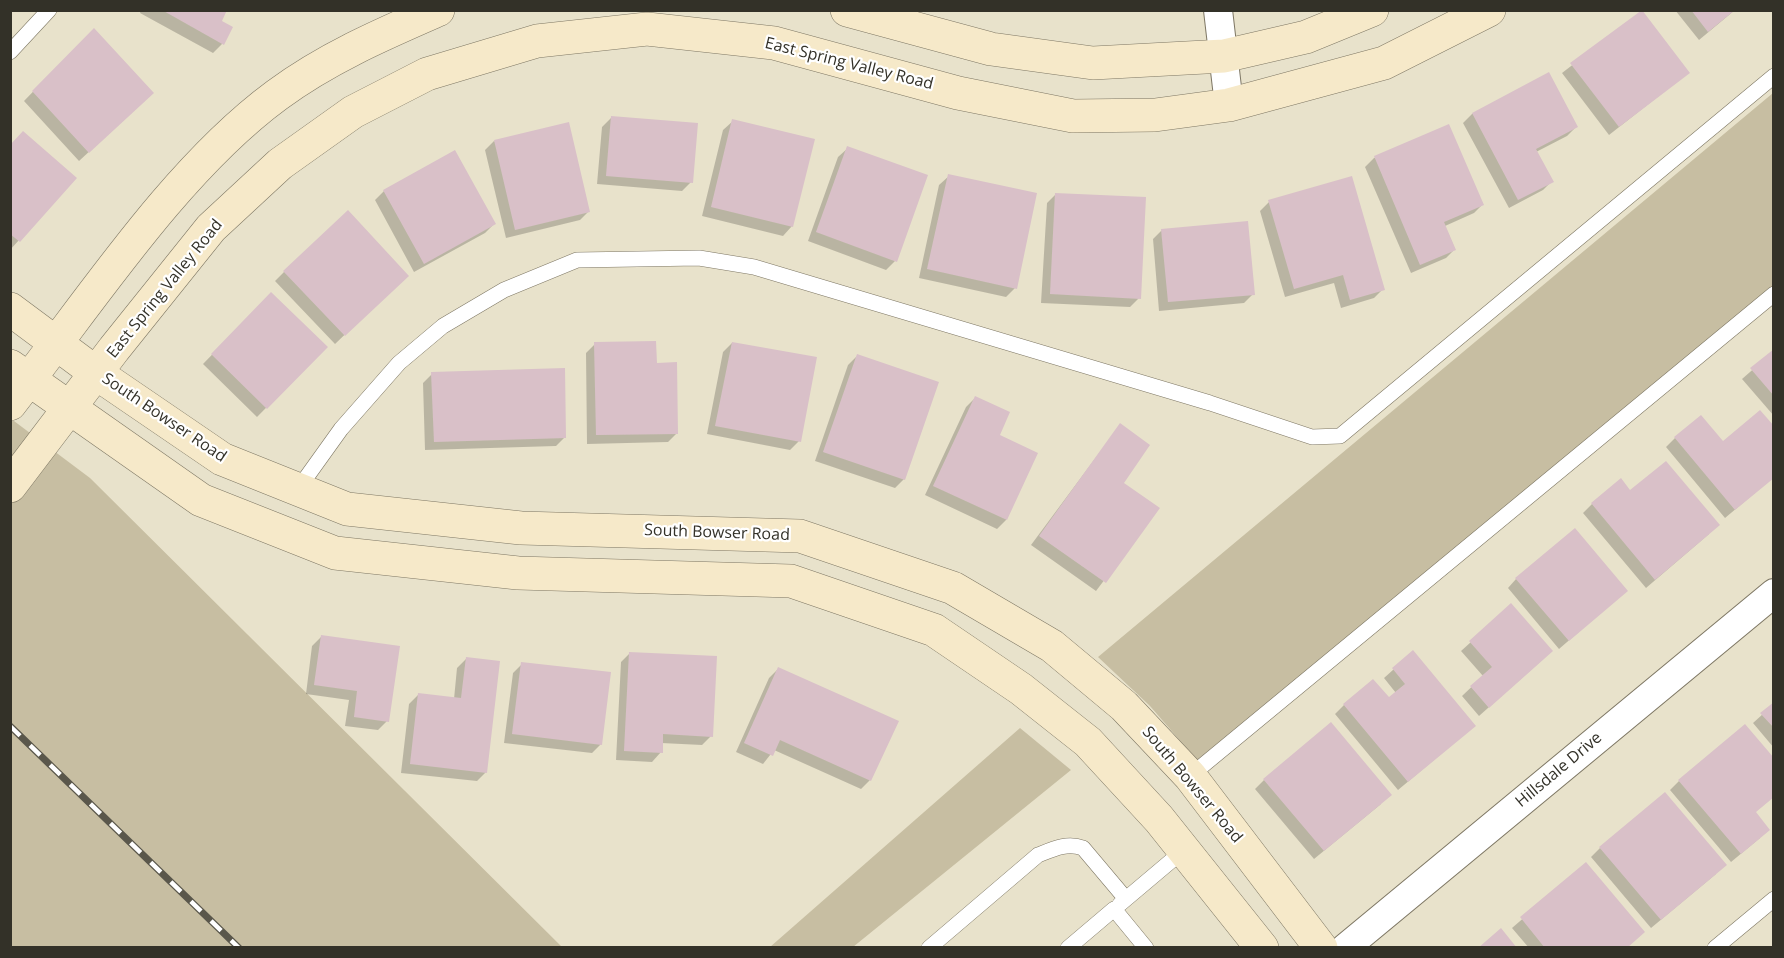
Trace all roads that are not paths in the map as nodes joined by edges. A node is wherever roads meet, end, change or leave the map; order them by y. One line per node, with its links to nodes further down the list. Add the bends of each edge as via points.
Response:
1 (49, 10): 7 (lane)
2 (438, 10): 13 (street, via 357,45 277,95 218,147 162,207)
3 (1218, 10): 8 (street)
4 (1372, 10): 8 (street, via 1306,37)
5 (1489, 10): 10 (street, East Spring Valley Road, via 1384,63)
6 (856, 12): 8 (street, via 991,49 1093,63)
7 (10, 52)
8 (1224, 56): 10 (street)
9 (1773, 76): 18 (lane, via 1340,436 1312,437 754,267 699,258 577,260 504,290 443,326 399,363 341,429)
10 (1229, 105): 14 (street, East Spring Valley Road, via 1155,116 1073,116 958,93 774,43 647,29 537,41 427,74 353,112 280,164 211,228)
11 (1773, 294): 20 (lane)
12 (10, 309): 13 (street, South Bowser Road)
13 (57, 344): 14 (street, South Bowser Road); 15 (street)
14 (96, 373): 16 (street, East Spring Valley Road); 18 (street, South Bowser Road, via 222,459)
15 (17, 384): 16 (street)
16 (69, 409): 17 (street, East Spring Valley Road); 21 (street, via 201,500 335,553 518,573 791,581 934,630 1021,688 1088,742)
17 (10, 486)
18 (298, 489): 20 (street, South Bowser Road, via 347,509 521,528 800,536 952,588 1052,646 1124,706)
19 (1773, 593): 30 (street, Hillsdale Drive)
20 (1190, 776): 29 (street, South Bowser Road)
21 (1184, 850): 22 (lane); 28 (street)
22 (1126, 899): 24 (lane); 25 (lane, via 1083,848 1074,844 1060,847 1038,855)
23 (1773, 899): 31 (lane)
24 (1114, 909): 26 (lane); 27 (lane)
25 (929, 948)
26 (1068, 948)
27 (1146, 948)
28 (1262, 948)
29 (1321, 948)
30 (1345, 948)
31 (1715, 948)

